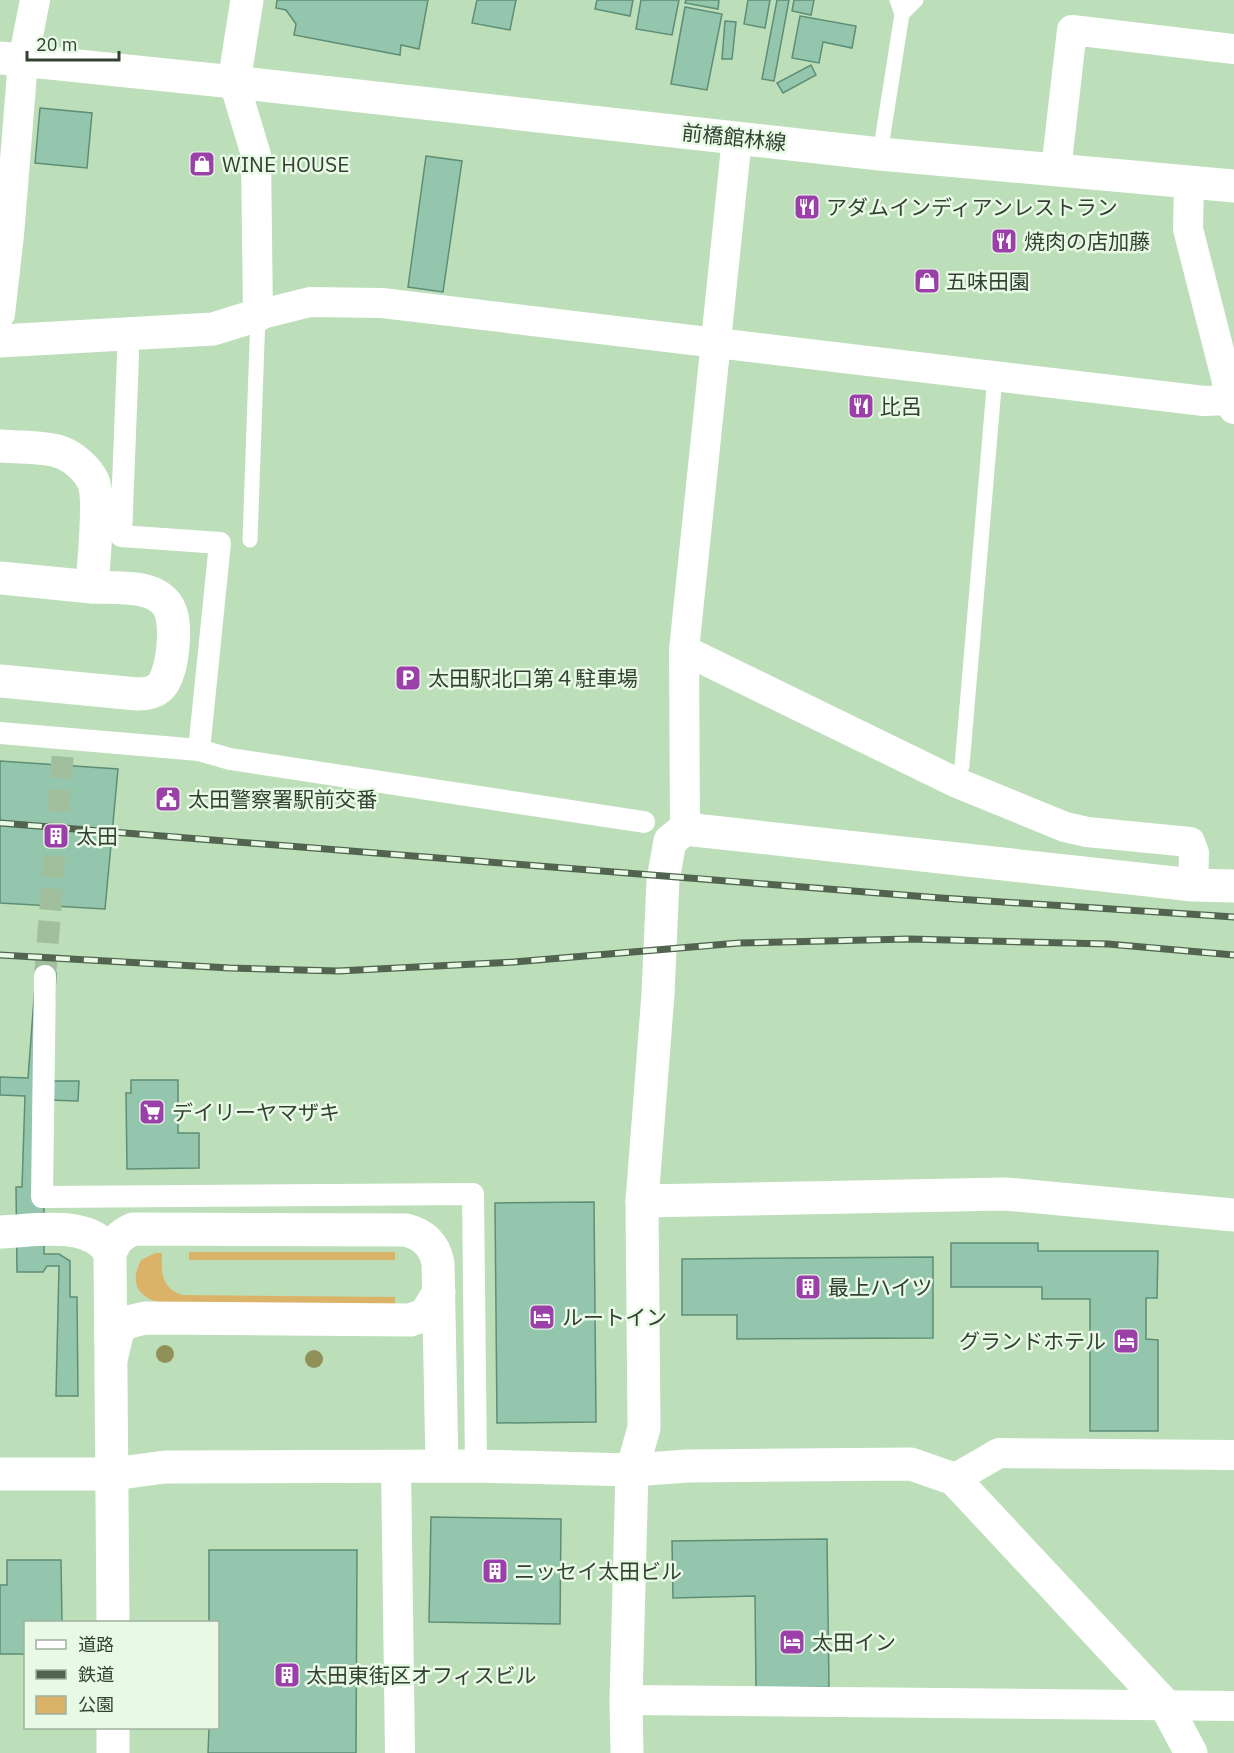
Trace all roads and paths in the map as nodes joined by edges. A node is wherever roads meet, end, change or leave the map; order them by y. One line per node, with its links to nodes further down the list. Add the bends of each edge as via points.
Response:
1 (35, 0): 6 (street)
2 (247, 0): 7 (main road)
3 (916, 0): 4 (lane)
4 (899, 7): 9 (lane)
5 (1234, 49): 10 (street, via 1072,30)
6 (11, 59): 7 (main road, 前橋館林線); 13 (street)
7 (234, 82): 8 (main road, 前橋館林線); 14 (street, via 255,155)
8 (737, 138): 9 (main road, 前橋館林線); 17 (street)
9 (880, 154): 10 (main road, 前橋館林線)
10 (1056, 170): 11 (main road, 前橋館林線)
11 (1189, 182): 12 (main road, 前橋館林線); 19 (street, via 1188,229)
12 (1234, 186)
13 (4, 235): 15 (street)
14 (258, 315): 16 (main road, via 213,329); 17 (street, via 310,302 382,303); 21 (lane)
15 (0, 328): 16 (main road)
16 (127, 334): 27 (street, via 120,536 220,543)
17 (715, 343): 18 (street); 24 (street)
18 (995, 376): 19 (street); 28 (lane, via 962,766)
19 (1233, 405)
20 (0, 446): 23 (main road, via 58,451 82,466 93,481 97,496)
21 (250, 540)
22 (0, 578): 23 (main road)
23 (92, 587): 25 (main road, via 144,591 157,595 169,606 174,633 164,682 158,689 137,694)
24 (684, 650): 28 (street); 30 (street)
25 (0, 681)
26 (0, 733): 27 (street)
27 (199, 750): 29 (street, via 230,759)
28 (955, 782): 31 (street, via 1065,827 1190,842 1194,853)
29 (644, 822)
30 (685, 829): 31 (main road); 34 (main road, via 670,841 663,880)
31 (1193, 885): 32 (main road)
32 (1234, 886)
33 (45, 976): 46 (street, via 42,1197 473,1194)
34 (642, 1201): 35 (main road, via 1006,1194); 47 (main road, via 644,1428)
35 (1234, 1215)
36 (133, 1229): 37 (main road); 39 (main road, via 116,1240); 40 (main road, via 406,1230 424,1236 436,1254)
37 (76, 1230): 38 (main road); 39 (main road, via 105,1244)
38 (0, 1232)
39 (110, 1262): 41 (main road); 42 (main road)
40 (439, 1292): 41 (main road, via 425,1315 410,1320); 45 (main road)
41 (146, 1318): 42 (main road, via 125,1323 118,1330)
42 (110, 1364): 49 (main road)
43 (1234, 1455): 50 (street, via 999,1453)
44 (396, 1466): 45 (main road); 49 (main road, via 165,1467); 57 (street)
45 (442, 1466): 46 (main road)
46 (476, 1466): 47 (main road)
47 (632, 1470): 50 (main road, via 911,1464); 52 (main road)
48 (0, 1474): 49 (main road)
49 (113, 1474): 51 (main road)
50 (954, 1479): 53 (main road)
51 (113, 1621)
52 (626, 1701): 53 (street); 58 (main road)
53 (1166, 1706): 54 (street); 59 (main road)
54 (1234, 1706)
55 (113, 1729): 56 (main road)
56 (113, 1753)
57 (400, 1753)
58 (627, 1753)
59 (1191, 1753)

